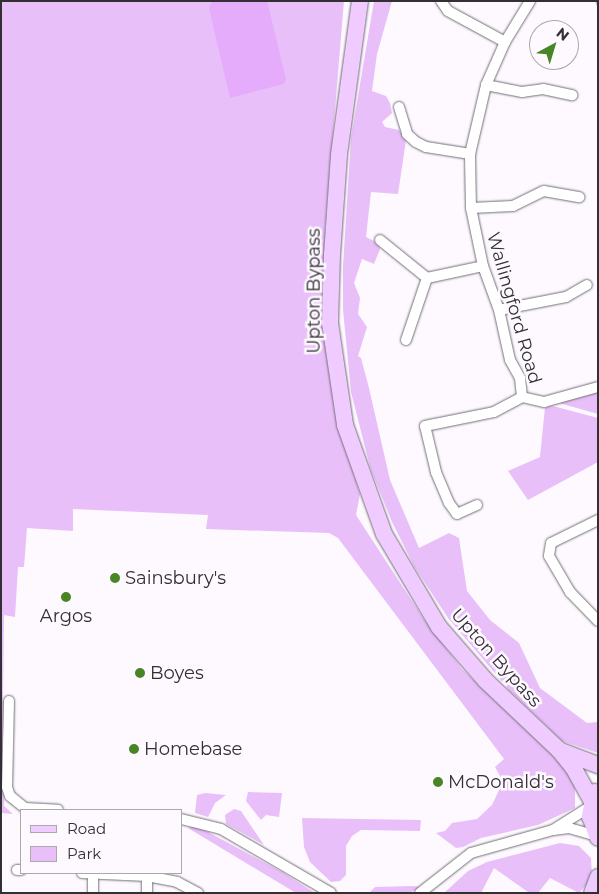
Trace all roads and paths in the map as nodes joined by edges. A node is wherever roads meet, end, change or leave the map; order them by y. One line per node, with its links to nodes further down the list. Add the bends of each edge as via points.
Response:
1 (360, 1): 23 (main road, Upton Bypass, via 339,155 332,254 330,323 345,425 384,534 439,627 485,680)
2 (441, 1): 4 (street, via 448,11)
3 (530, 1): 4 (street, Wallingford Road)
4 (504, 42): 5 (street, Wallingford Road)
5 (486, 85): 6 (street, via 522,92 543,89); 8 (street, Wallingford Road)
6 (572, 95)
7 (398, 107): 8 (street, via 407,134 416,142 426,147)
8 (470, 154): 10 (street, Wallingford Road)
9 (579, 197): 10 (street, via 544,191 513,206)
10 (471, 208): 12 (street, Wallingford Road)
11 (380, 240): 13 (street)
12 (483, 266): 13 (street); 15 (street, Wallingford Road)
13 (427, 278): 16 (street)
14 (587, 285): 15 (street, via 566,297)
15 (499, 310): 18 (street, Wallingford Road, via 510,360 520,378)
16 (406, 340)
17 (598, 387): 18 (street, via 544,402)
18 (522, 397): 19 (street, via 494,412 425,426 436,472 449,503 458,514)
19 (477, 505)
20 (598, 520): 21 (street, via 552,543 550,556 570,592)
21 (598, 621)
22 (9, 701): 26 (street, via 7,787 10,796 25,808)
23 (559, 750): 24 (main road, Upton Bypass); 25 (main road, Upton Bypass)
24 (598, 764)
25 (593, 799): 28 (street); 29 (main road, Upton Bypass)
26 (42, 809)
27 (182, 820): 36 (street, via 221,829)
28 (554, 830): 29 (street, via 569,828); 37 (street, via 471,853)
29 (597, 837)
30 (93, 874): 33 (street)
31 (111, 874): 32 (street)
32 (146, 876): 34 (street); 35 (street, via 177,882)
33 (93, 893)
34 (147, 893)
35 (198, 893)
36 (331, 893)
37 (420, 893)

